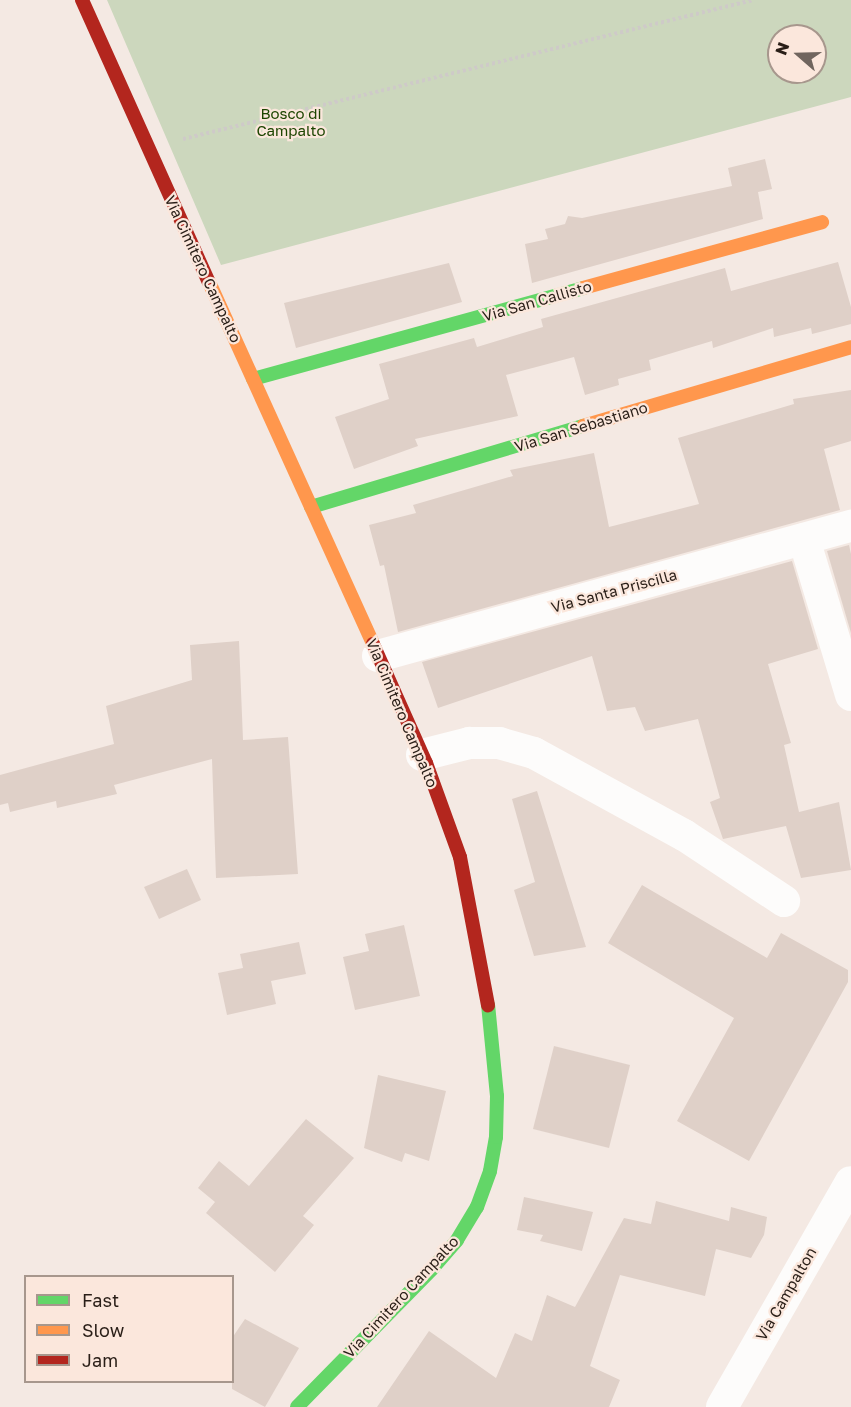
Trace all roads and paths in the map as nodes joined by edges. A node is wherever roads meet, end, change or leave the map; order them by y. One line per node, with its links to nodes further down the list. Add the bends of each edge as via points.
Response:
1 (82, 0): 3 (street, Via Cimitero Campalto)
2 (753, 0): 3 (path)
3 (148, 148): 6 (street, Via Cimitero Campalto)
4 (822, 222): 6 (street, Via San Callisto)
5 (851, 347): 7 (street, Via San Sebastiano)
6 (253, 380): 7 (street, Via Cimitero Campalto)
7 (311, 507): 10 (street, Via Cimitero Campalto)
8 (851, 526): 9 (street, Via Santa Priscilla)
9 (804, 539): 10 (street, Via Santa Priscilla); 11 (street)
10 (378, 656): 12 (street, Via Cimitero Campalto)
11 (851, 695)
12 (422, 755): 13 (street, via 469,742 499,743 534,753 684,835); 15 (street, Via Cimitero Campalto, via 460,857 484,975 497,1096 490,1171 477,1207 457,1240)
13 (784, 901)
14 (851, 1182): 16 (street, Via Campalton)
15 (297, 1407)
16 (722, 1407)

